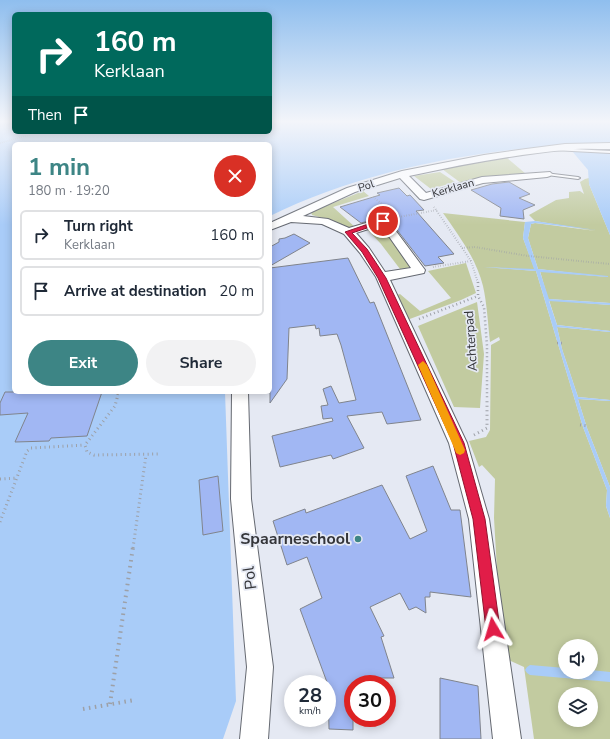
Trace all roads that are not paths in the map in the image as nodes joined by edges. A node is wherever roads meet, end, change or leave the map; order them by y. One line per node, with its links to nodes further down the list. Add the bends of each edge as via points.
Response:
1 (496, 156): 2 (street, Pol)
2 (402, 174): 3 (street, Kerklaan, via 424,197 482,180); 5 (street, Pol, via 351,190)
3 (546, 174): 4 (lane, Kerklaan)
4 (578, 178)
5 (287, 218): 6 (street, Pol); 7 (street, via 324,221)
6 (272, 226)
7 (348, 232): 8 (street, via 365,251); 8 (street, via 383,221 419,270)
8 (382, 278): 11 (street, via 458,443 479,519)
9 (240, 394): 10 (street, Pol, via 241,499 260,667)
10 (254, 739)
11 (507, 739)

